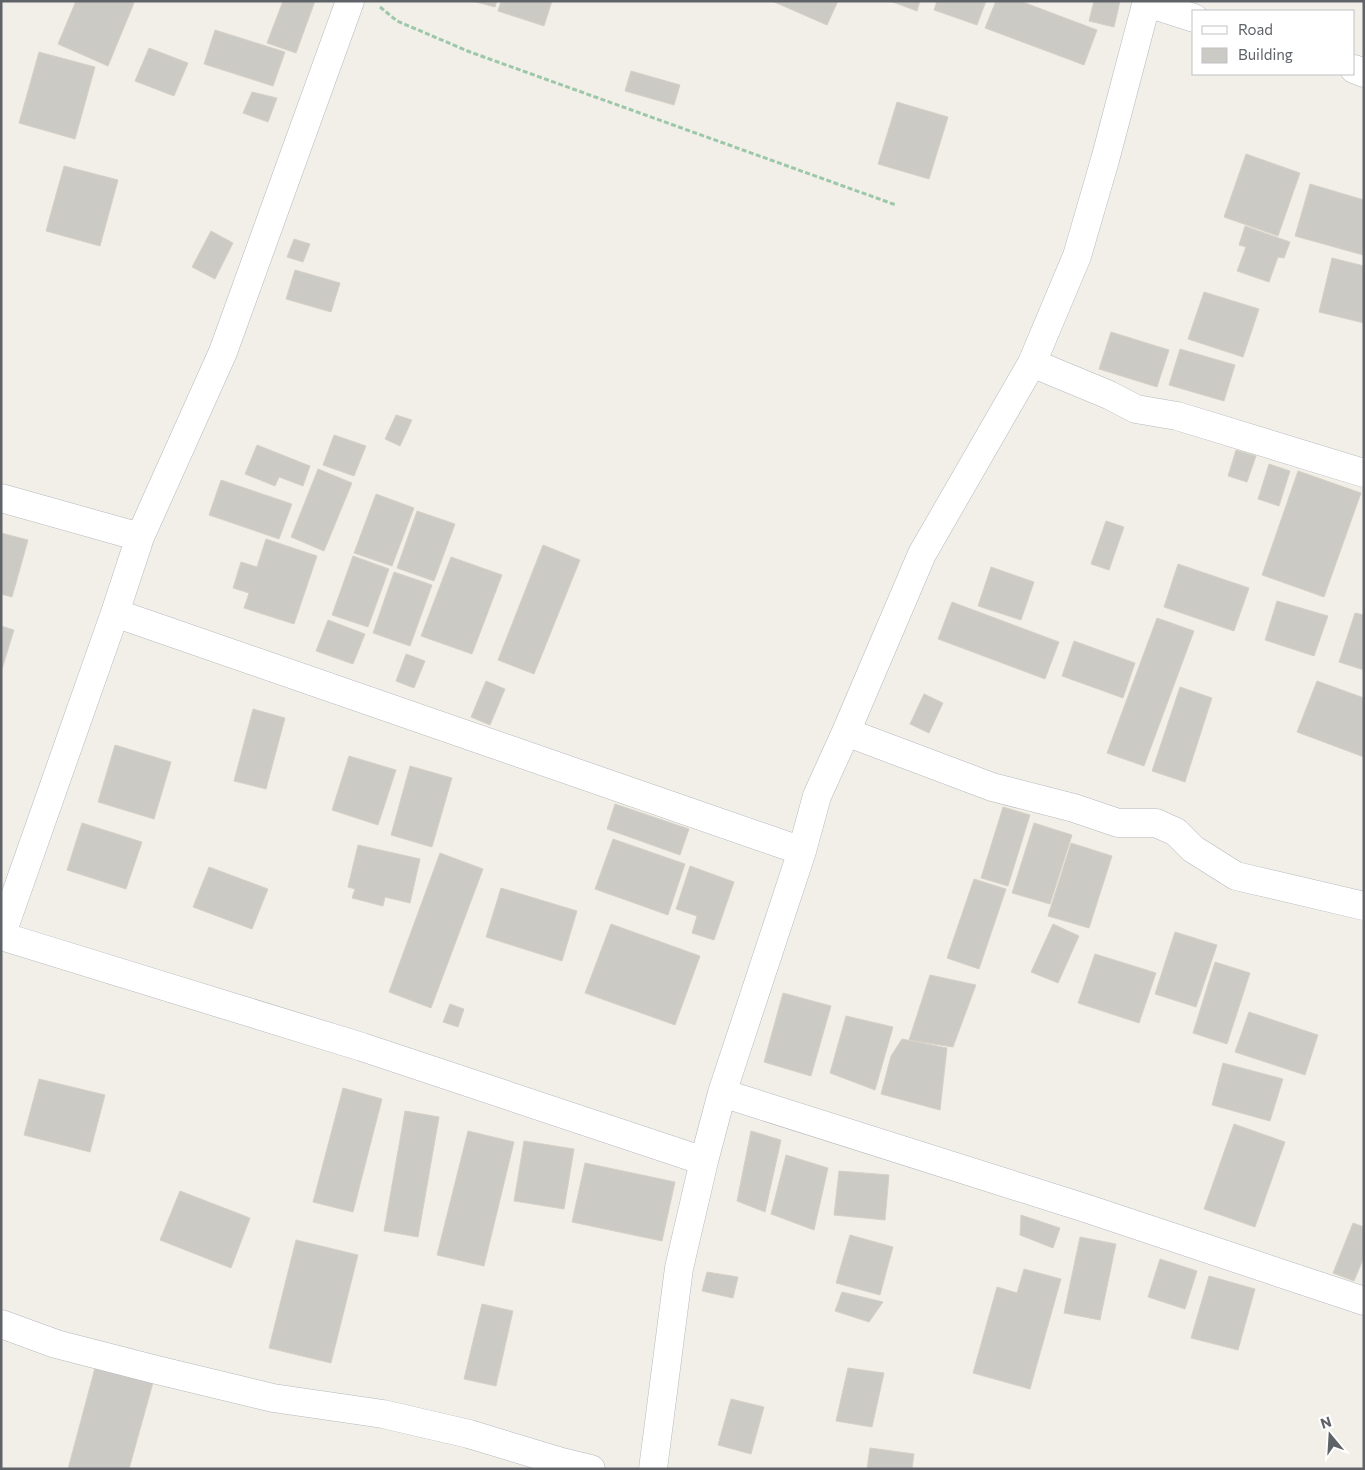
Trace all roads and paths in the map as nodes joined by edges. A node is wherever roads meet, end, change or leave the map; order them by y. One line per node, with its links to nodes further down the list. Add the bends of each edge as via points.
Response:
1 (350, 1): 9 (street, via 223,352)
2 (374, 1): 5 (path, via 397,21 470,52)
3 (1147, 2): 4 (street); 6 (street, via 1077,256)
4 (1192, 17)
5 (896, 205)
6 (1032, 363): 7 (street, via 1136,409 1177,416); 11 (street, via 922,554)
7 (1364, 473)
8 (1, 498): 9 (street)
9 (140, 537): 10 (street)
10 (115, 613): 12 (street); 14 (street)
11 (846, 732): 12 (street, via 817,796); 13 (street, via 992,787 1118,823 1156,823 1176,832 1193,849 1236,876)
12 (802, 851): 15 (street)
13 (1364, 906)
14 (1, 936): 16 (street, via 362,1047)
15 (722, 1093): 16 (street); 17 (street)
16 (704, 1161): 20 (street, via 679,1268)
17 (1364, 1301)
18 (1, 1324): 19 (street, via 56,1344 157,1370 273,1398 383,1414 469,1434)
19 (591, 1469)
20 (653, 1469)

